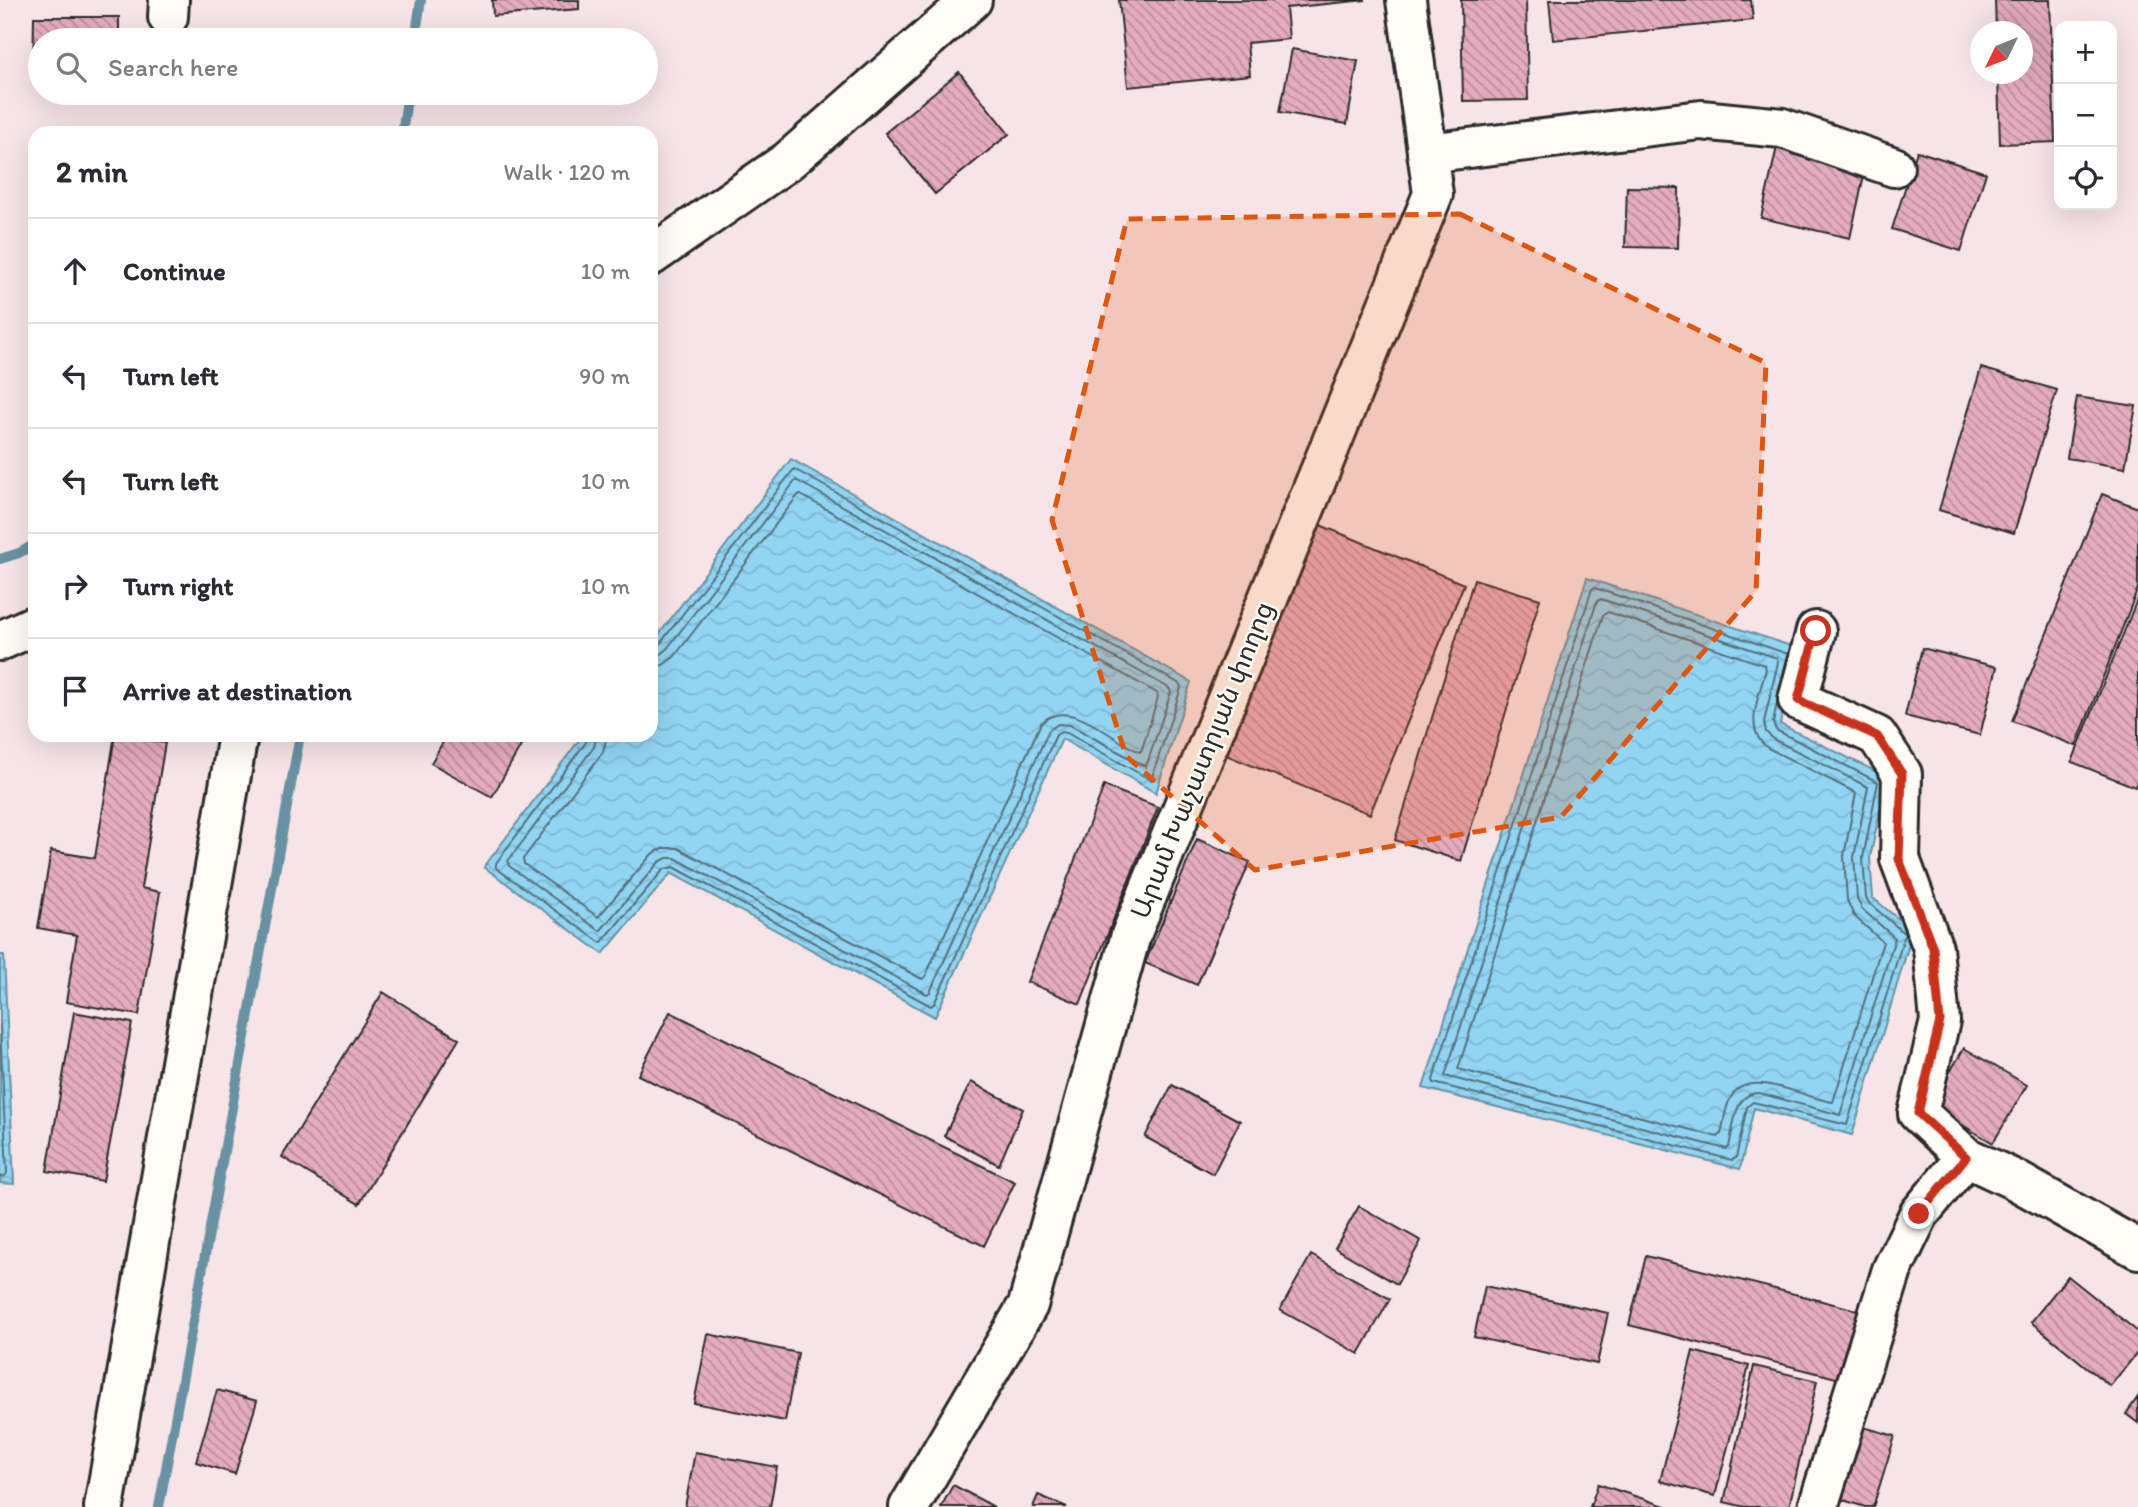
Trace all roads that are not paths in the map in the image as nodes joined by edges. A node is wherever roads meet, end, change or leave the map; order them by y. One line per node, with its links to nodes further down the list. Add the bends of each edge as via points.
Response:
1 (972, 0): 5 (street, via 788,161)
2 (1406, 0): 3 (street, Արամ Խաչատրյան փողոց)
3 (1427, 153): 4 (street, via 1700,120 1782,128); 13 (street, Արամ Խաչատրյան փողոց, via 1433,194 1131,935 1028,1305)
4 (1894, 167)
5 (658, 251)
6 (28, 628): 8 (street)
7 (1816, 631): 10 (street, via 1798,700 1877,736 1902,774 1899,859 1933,948 1940,1021 1918,1113)
8 (0, 641)
9 (237, 742): 12 (street)
10 (1966, 1157): 11 (street); 14 (street, via 1919,1214 1892,1270)
11 (2138, 1249)
12 (104, 1507)
13 (909, 1507)
14 (1818, 1507)

